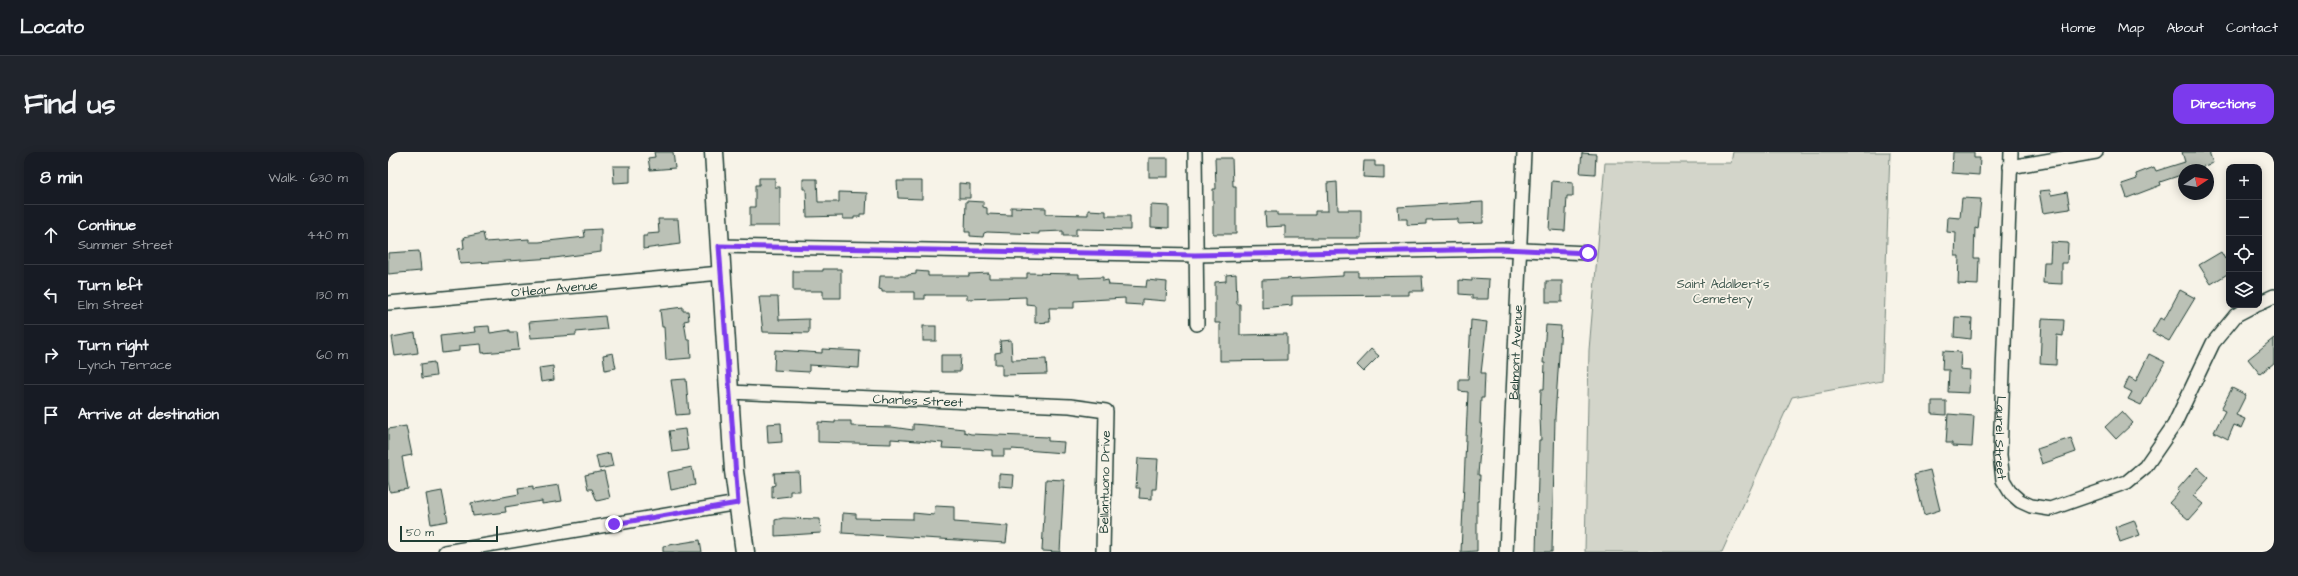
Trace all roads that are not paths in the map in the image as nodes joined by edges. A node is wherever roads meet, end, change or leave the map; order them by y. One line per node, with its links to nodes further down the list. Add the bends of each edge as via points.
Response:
1 (714, 152): 7 (main road)
2 (1195, 152): 10 (street)
3 (1524, 152): 8 (street, Belmont Avenue)
4 (2011, 152): 6 (street, Laurel Street)
5 (2096, 152): 6 (street)
6 (2010, 167): 15 (street, Laurel Street, via 2000,455 2003,480 2020,501 2050,509 2127,482 2145,467 2174,425 2213,343 2236,315)
7 (719, 246): 10 (street); 11 (main road)
8 (1519, 250): 9 (street); 10 (street); 23 (street, Belmont Avenue)
9 (1588, 253)
10 (1195, 255): 16 (street)
11 (721, 273): 14 (street, O'Hear Avenue); 17 (main road)
12 (2274, 296): 13 (street)
13 (2262, 302)
14 (388, 303)
15 (2249, 308)
16 (1197, 324)
17 (729, 392): 18 (street, Charles Street, via 1070,406); 19 (main road)
18 (1106, 411): 22 (street, Bellantuono Drive)
19 (738, 503): 20 (street); 21 (main road)
20 (445, 552)
21 (745, 552)
22 (1103, 552)
23 (1506, 552)

